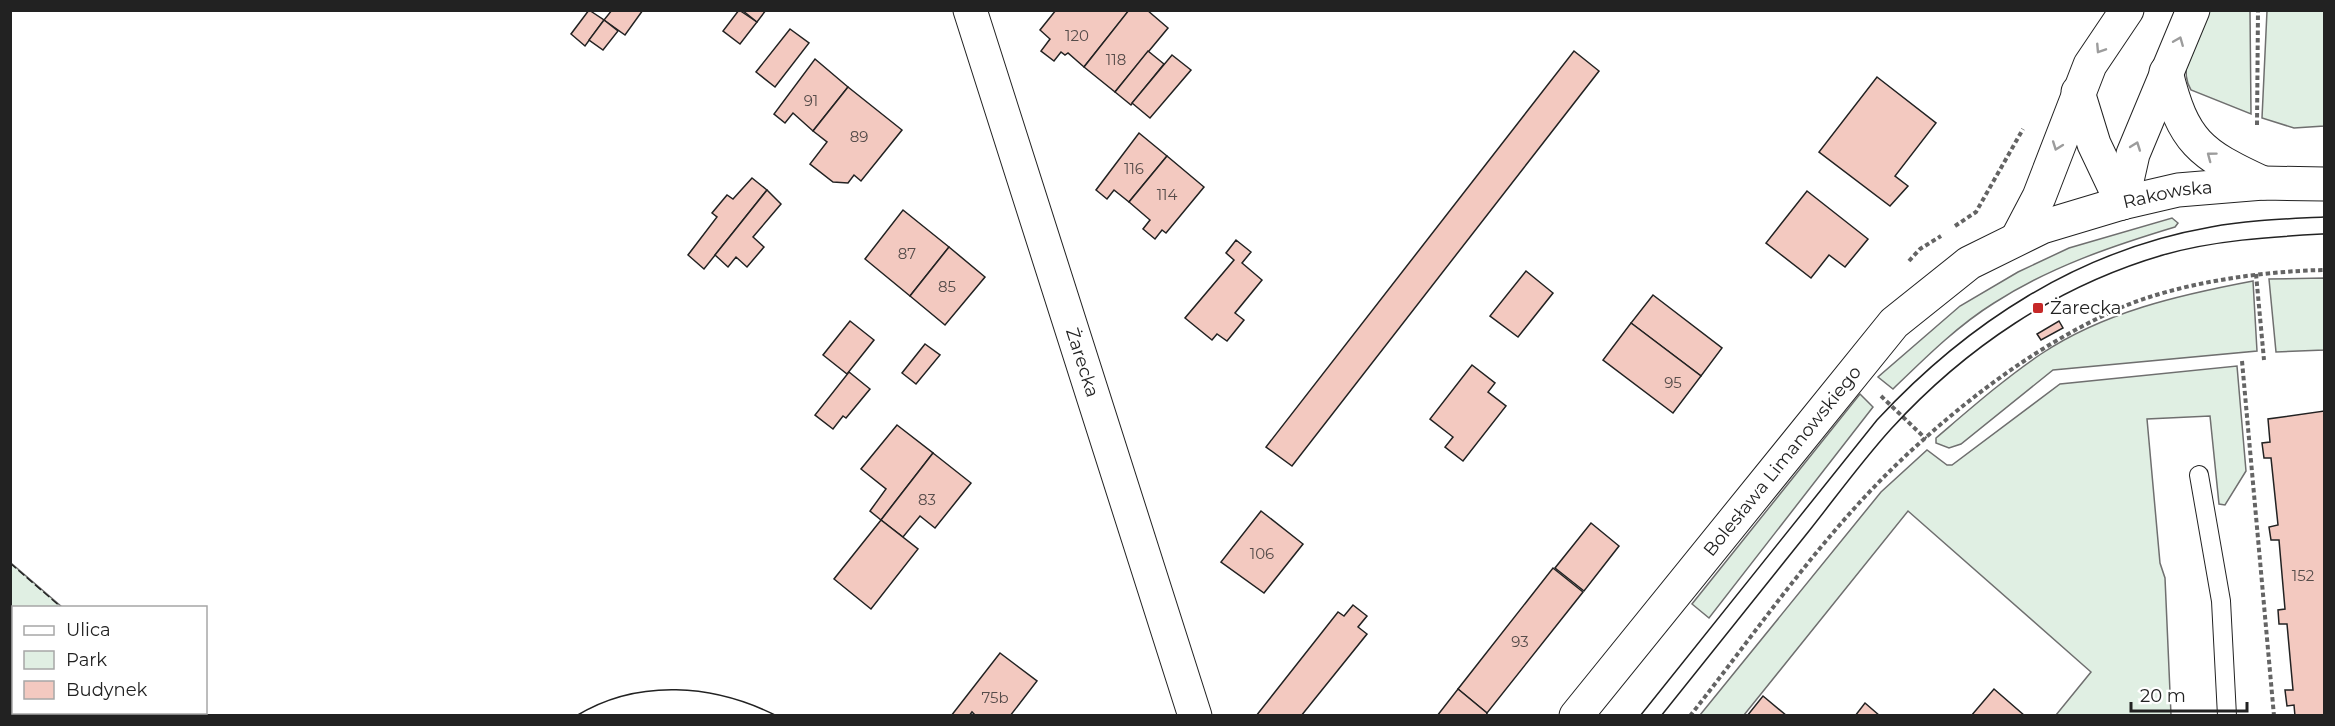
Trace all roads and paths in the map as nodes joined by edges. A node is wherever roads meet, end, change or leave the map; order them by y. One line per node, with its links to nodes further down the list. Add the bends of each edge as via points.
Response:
1 (970, 10): 17 (street, Żarecka)
2 (2127, 10): 6 (street, one-way to 6, via 2090,65)
3 (2193, 10): 5 (street, one-way to 3)
4 (2258, 10): 7 (path)
5 (2166, 72): 8 (street, one-way to 5, via 2222,164 2195,143 2174,103); 10 (street, one-way to 5, via 2133,154)
6 (2078, 92): 10 (street, via 2094,144); 11 (street, one-way to 11, via 2039,197)
7 (2257, 126)
8 (2263, 183): 9 (street, Rakowska); 10 (street, Rakowska, via 2178,190)
9 (2325, 184)
10 (2122, 203): 11 (street, Rakowska)
11 (2018, 237): 18 (street, Bolesława Limanowskiego, via 1970,263 1894,323)
12 (2325, 270): 13 (path)
13 (2256, 274): 14 (path); 19 (path, via 2122,307 2014,367 1898,463 1833,533)
14 (2264, 360)
15 (2242, 361): 21 (path)
16 (2199, 475): 20 (lane, via 2221,601)
17 (1195, 716)
18 (1576, 716)
19 (1690, 716)
20 (2227, 716)
21 (2274, 716)

